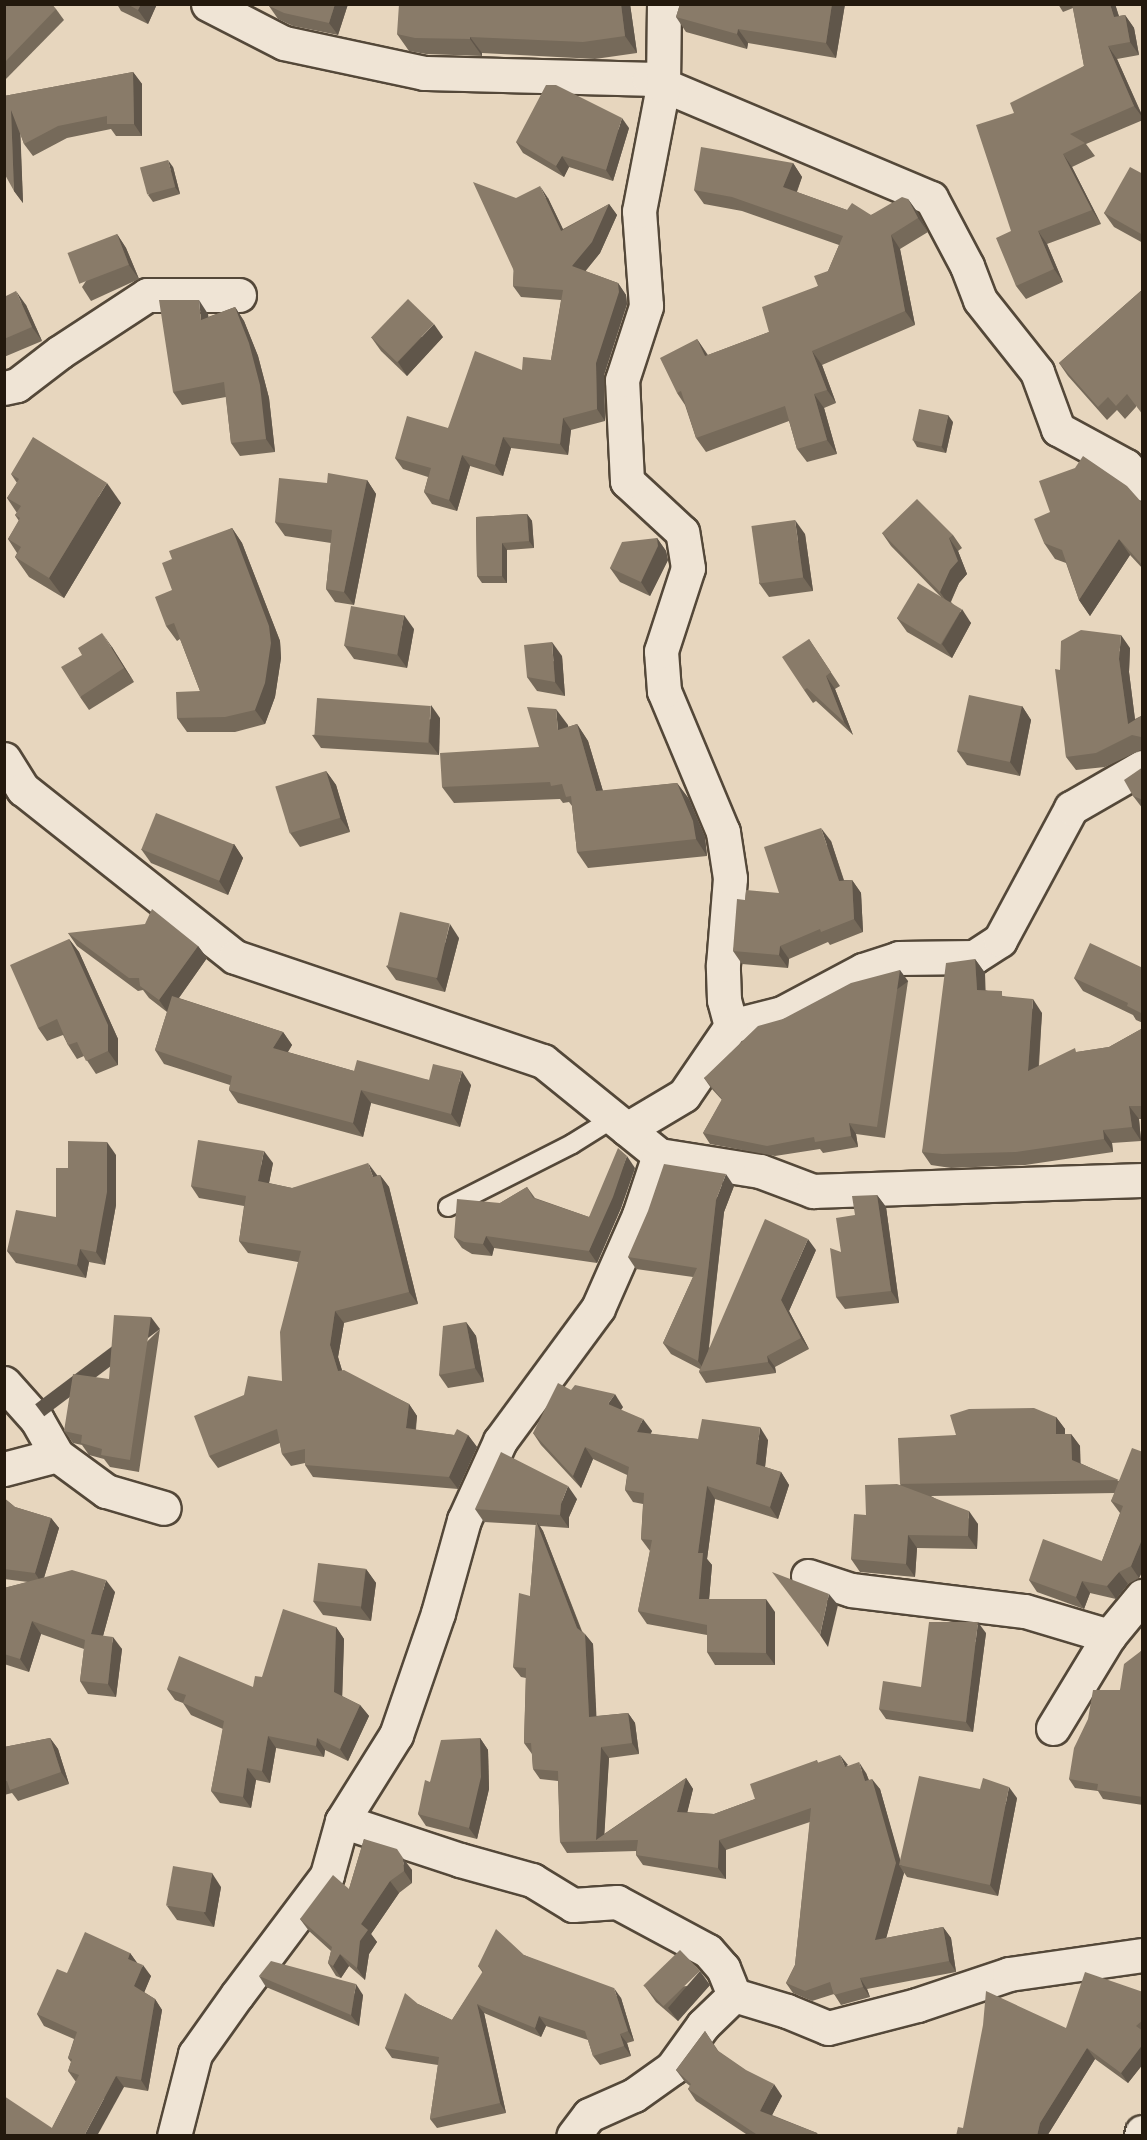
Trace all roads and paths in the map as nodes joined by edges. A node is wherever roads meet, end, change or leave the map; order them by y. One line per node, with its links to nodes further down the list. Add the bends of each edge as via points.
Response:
1 (208, 4): 3 (street, via 284,43 424,73 648,79)
2 (664, 4): 3 (street)
3 (663, 86): 6 (street, via 931,198 968,266 980,300 1037,372 1058,429 1126,466); 10 (street, via 639,211 646,306 622,380 627,481 682,532 688,568 661,651 664,691 723,831 730,878 724,1000)
4 (239, 295): 5 (street, via 147,296 17,385)
5 (4, 388)
6 (1143, 484)
7 (4, 759): 9 (street)
8 (1143, 767): 10 (street, via 1071,808 1000,940 974,957 898,958 863,970 782,1013)
9 (14, 796): 11 (street, via 235,957 543,1061)
10 (731, 1026): 11 (street, via 684,1095)
11 (619, 1124): 12 (street); 14 (lane)
12 (658, 1155): 13 (street, via 760,1172 813,1191); 23 (street, via 639,1215 598,1308 500,1441 464,1520 438,1613 396,1735)
13 (1143, 1180)
14 (448, 1207)
15 (4, 1383): 16 (street, via 37,1420)
16 (57, 1455): 17 (street); 18 (street, via 106,1491)
17 (4, 1469)
18 (165, 1508)
19 (808, 1576): 21 (street, via 851,1590 1025,1611)
20 (1143, 1596): 21 (street)
21 (1109, 1636): 22 (street)
22 (1053, 1728)
23 (342, 1821): 25 (street, via 532,1880 573,1905 617,1902 708,1951 723,1968); 26 (street, via 327,1875 195,2054)
24 (1143, 1956): 25 (street, via 1009,1974 917,2005 828,2028)
25 (734, 1995): 27 (street, via 703,2025 672,2068 634,2095 589,2115)
26 (174, 2136)
27 (573, 2136)

